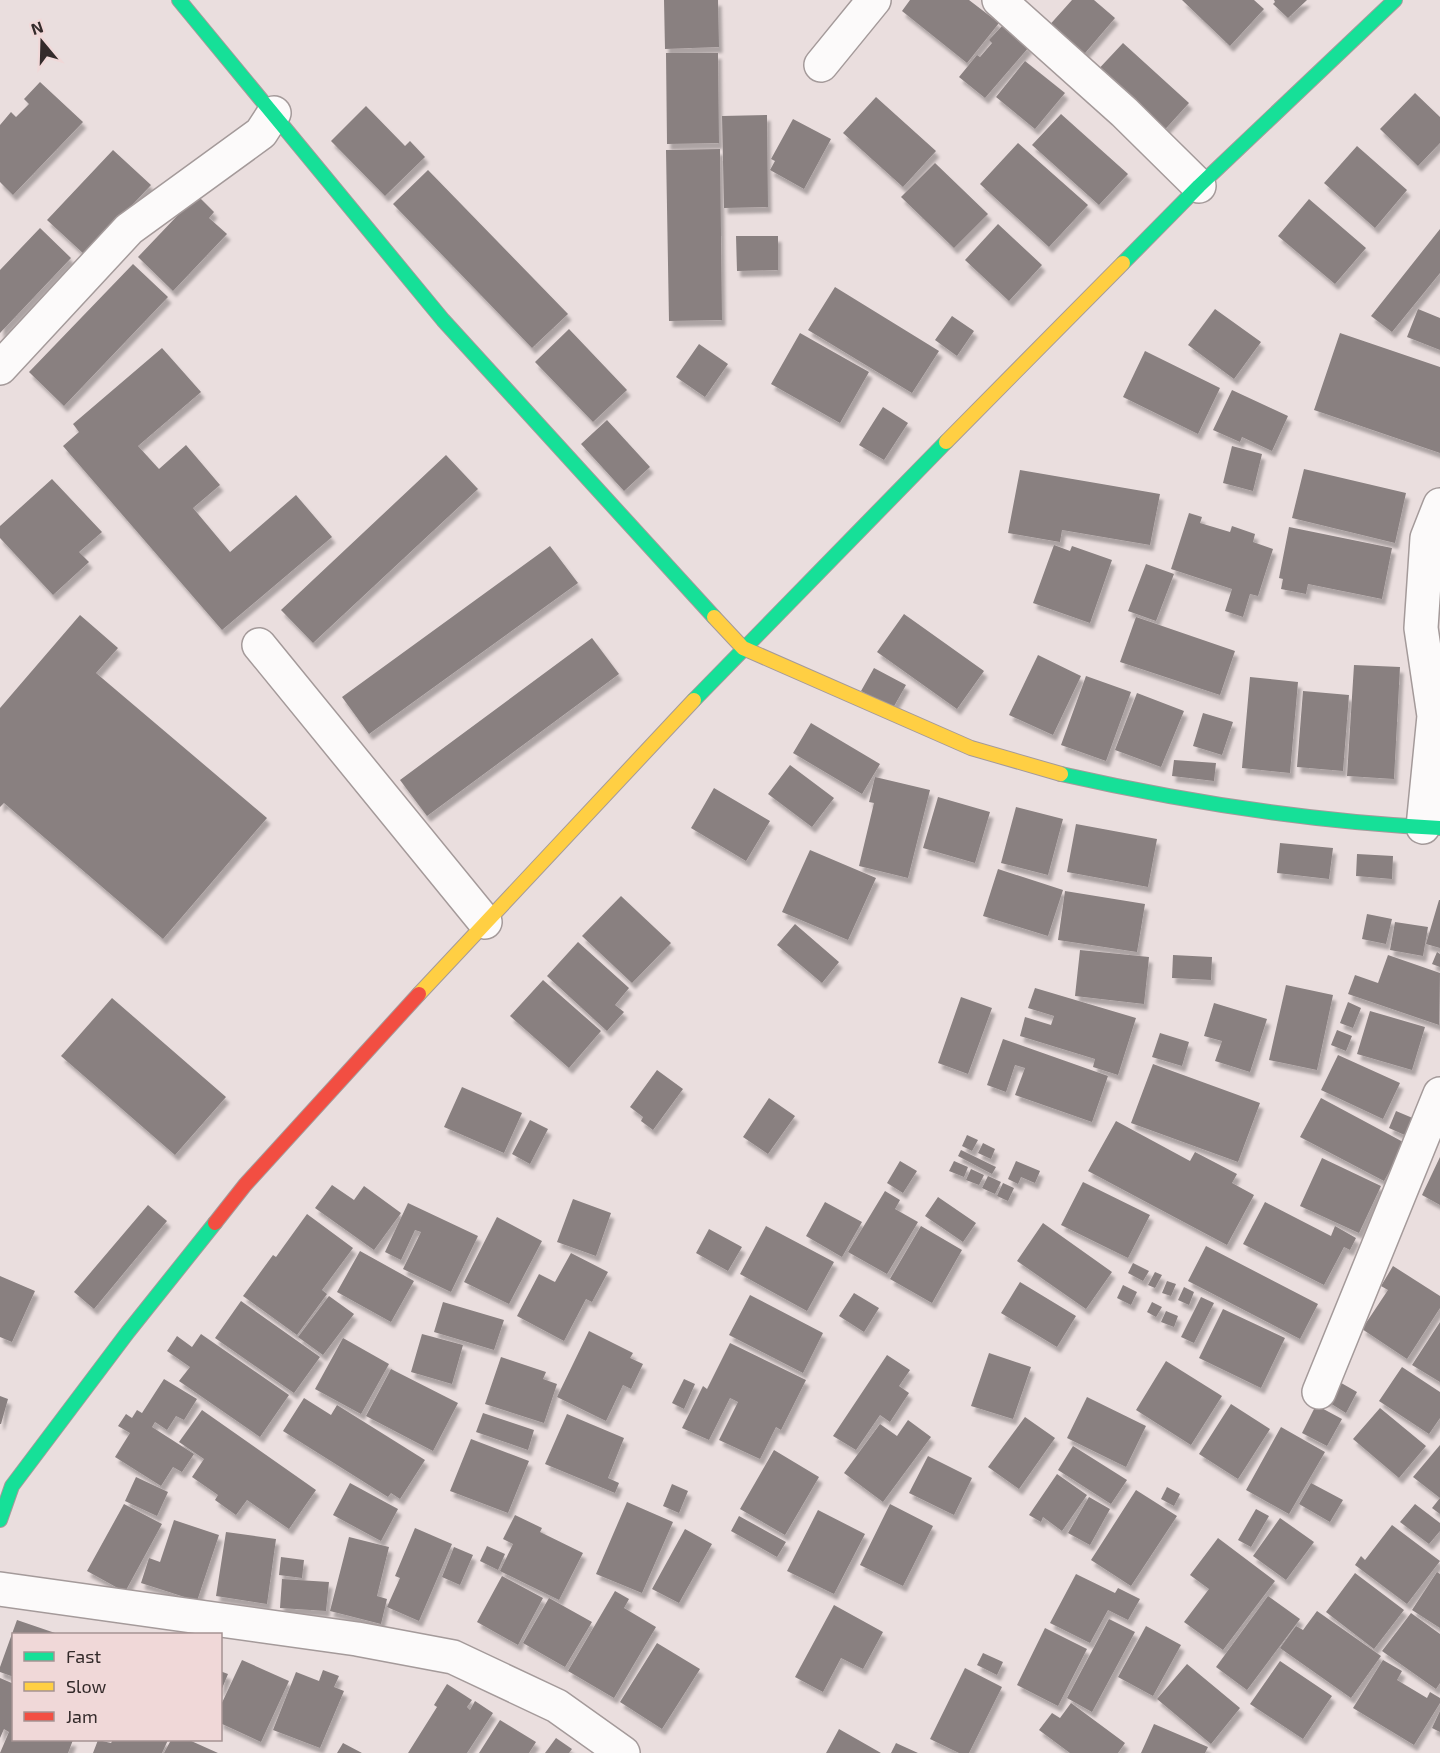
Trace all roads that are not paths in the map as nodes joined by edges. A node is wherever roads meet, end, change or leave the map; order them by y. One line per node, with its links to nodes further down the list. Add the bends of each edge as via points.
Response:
1 (179, 0): 6 (main road)
2 (874, 0): 5 (street)
3 (999, 0): 7 (street, via 1124,112)
4 (1395, 0): 7 (main road)
5 (821, 64)
6 (274, 113): 8 (street, via 261,133 129,229); 11 (main road, via 443,320)
7 (1199, 186): 11 (main road)
8 (0, 368)
9 (1440, 505): 12 (street, via 1427,537 1421,628 1434,716)
10 (258, 645): 13 (street)
11 (743, 648): 12 (main road, via 972,748 1063,774 1200,801 1375,825); 13 (main road)
12 (1431, 828)
13 (485, 922): 16 (main road, via 245,1185 12,1486)
14 (1440, 1094): 15 (street)
15 (1319, 1392)
16 (0, 1520)
17 (0, 1589): 18 (street, via 357,1639 453,1657 557,1707)
18 (622, 1753)

